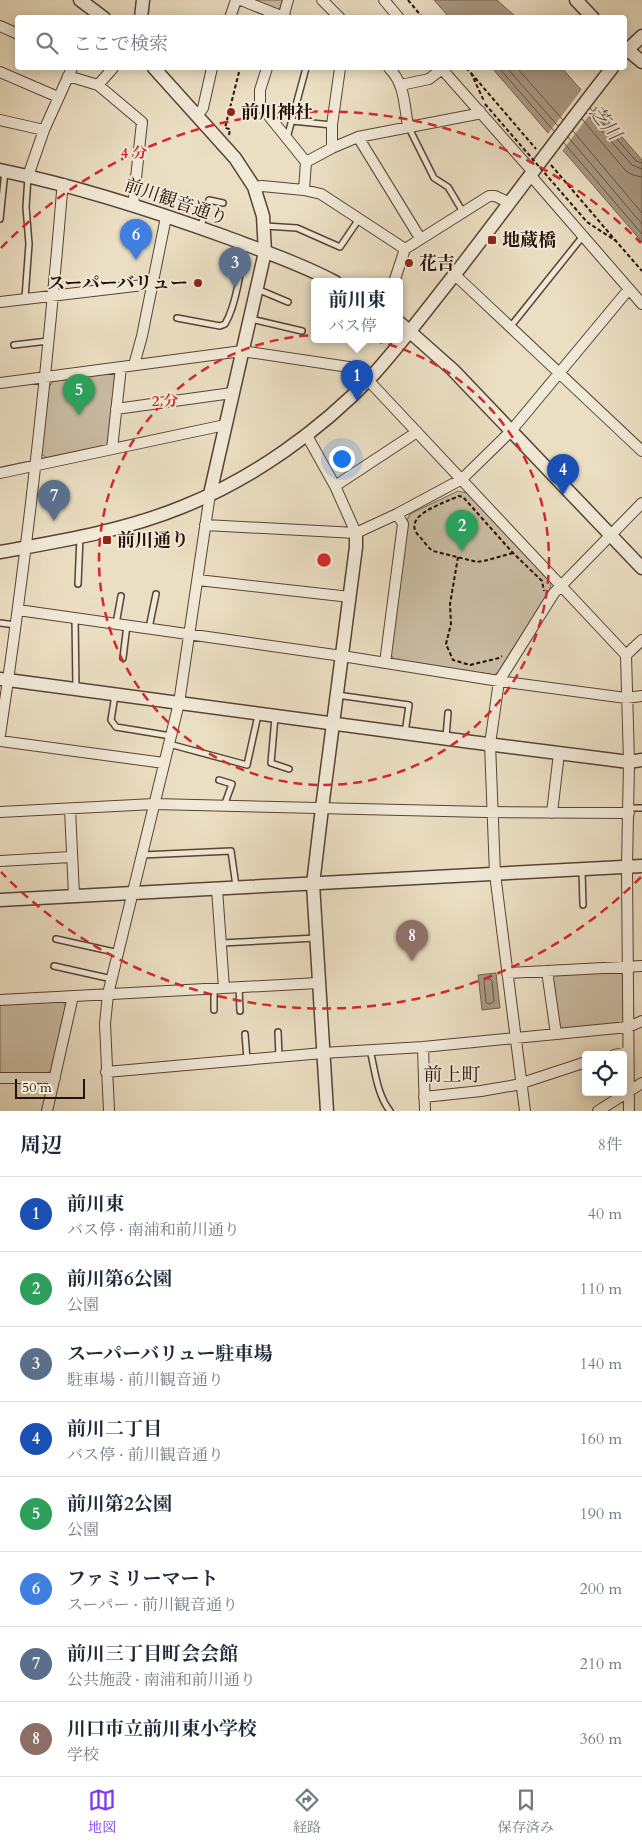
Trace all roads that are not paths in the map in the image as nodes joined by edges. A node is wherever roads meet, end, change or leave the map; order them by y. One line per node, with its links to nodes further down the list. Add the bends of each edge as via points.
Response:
1 (80, 0): 9 (street)
2 (143, 0): 10 (street)
3 (236, 0): 11 (street)
4 (241, 0): 12 (street)
5 (288, 0): 13 (street)
6 (322, 0): 14 (street)
7 (384, 0): 15 (street)
8 (582, 2): 16 (street)
9 (100, 15)
10 (144, 15)
11 (231, 15)
12 (279, 15)
13 (284, 15)
14 (337, 15)
15 (396, 15)
16 (591, 15)
17 (0, 26): 18 (street)
18 (15, 33)
19 (642, 36): 20 (street)
20 (627, 49)
21 (627, 51): 22 (street)
22 (642, 62)
23 (111, 70): 35 (street)
24 (156, 70): 39 (street)
25 (212, 70): 39 (street, via 203,108)
26 (266, 70): 46 (street, via 260,90 260,106)
27 (305, 70): 41 (lane)
28 (340, 70): 42 (street)
29 (391, 70): 36 (street)
30 (440, 70): 36 (street, via 429,79)
31 (444, 70): 38 (street)
32 (610, 70): 50 (street)
33 (0, 72): 37 (street)
34 (70, 72): 35 (street); 37 (street)
35 (98, 85): 57 (street, via 142,122)
36 (401, 85): 43 (street)
37 (58, 97): 44 (street)
38 (483, 108): 43 (street, via 477,114); 50 (street)
39 (197, 116): 53 (street, via 235,158)
40 (0, 120): 44 (street)
41 (292, 121): 42 (lane); 46 (lane)
42 (332, 125): 47 (street)
43 (408, 126): 45 (street); 58 (lane, via 434,178 448,187)
44 (44, 130): 51 (street)
45 (358, 137): 47 (street); 65 (street)
46 (287, 138): 48 (street)
47 (332, 148): 48 (street)
48 (306, 162): 54 (street)
49 (3, 170): 51 (street, 前川観音通り); 60 (lane)
50 (532, 174): 55 (street); 64 (street)
51 (28, 176): 52 (street, 前川観音通り); 76 (lane, via 29,244)
52 (64, 184): 57 (street, 前川観音通り); 75 (street)
53 (254, 187): 54 (street); 62 (street, via 260,200)
54 (304, 190): 61 (street, via 321,194)
55 (510, 203): 58 (street, via 493,195); 69 (street)
56 (223, 204): 63 (lane, via 209,200)
57 (133, 206): 59 (street, 前川観音通り)
58 (463, 212): 65 (street)
59 (166, 217): 63 (street, 前川観音通り); 72 (street)
60 (0, 219)
61 (359, 219): 62 (lane, via 340,247 297,228); 67 (street)
62 (264, 226): 68 (street)
63 (200, 228): 66 (street, 前川観音通り)
64 (583, 236): 74 (street); 83 (lane)
65 (420, 238): 67 (street)
66 (244, 244): 68 (street, 前川観音通り); 80 (lane, via 230,317 225,324 220,326)
67 (405, 249): 71 (street)
68 (265, 252): 70 (street, 前川観音通り); 73 (street)
69 (454, 274): 83 (street); 85 (street)
70 (326, 278)
71 (395, 278)
72 (152, 284): 75 (street); 91 (street)
73 (257, 289): 78 (lane); 81 (street)
74 (629, 289): 79 (street); 93 (street)
75 (54, 295): 76 (street); 86 (street)
76 (25, 298): 77 (street)
77 (0, 302)
78 (288, 302)
79 (642, 304)
80 (177, 318)
81 (250, 318): 84 (lane); 90 (street)
82 (403, 325): 85 (street)
83 (511, 326): 93 (street)
84 (302, 330)
85 (411, 332): 87 (street); 101 (street)
86 (49, 340): 89 (lane); 94 (street)
87 (403, 341)
88 (401, 343): 95 (street)
89 (14, 345)
90 (242, 351): 91 (street); 95 (street, via 362,369); 97 (street)
91 (134, 365): 92 (street)
92 (120, 367): 94 (street); 98 (street)
93 (561, 374): 101 (street); 104 (street)
94 (45, 377): 96 (street); 105 (street)
95 (369, 378): 100 (street); 102 (street)
96 (0, 383)
97 (232, 393): 98 (street); 99 (street)
98 (116, 409): 103 (street)
99 (225, 425): 103 (street); 109 (street)
100 (417, 432): 107 (street); 108 (street)
101 (511, 432): 107 (street); 114 (street)
102 (306, 434): 108 (street); 109 (street, via 274,457)
103 (112, 449): 105 (street)
104 (642, 451)
105 (36, 465): 106 (street); 116 (street)
106 (0, 473)
107 (462, 479): 111 (street); 121 (street)
108 (335, 486): 113 (street)
109 (210, 494): 112 (street); 115 (street, via 156,517)
110 (642, 503): 114 (street)
111 (397, 514): 113 (street); 137 (street, via 403,524)
112 (205, 525): 113 (street); 119 (street)
113 (356, 533): 124 (street)
114 (610, 536): 118 (street); 121 (street)
115 (80, 537): 116 (street); 120 (lane)
116 (27, 547): 117 (street); 125 (street)
117 (0, 552)
118 (642, 568)
119 (198, 580): 124 (street); 132 (street)
120 (78, 584)
121 (560, 586): 134 (street); 139 (street)
122 (156, 594): 131 (lane)
123 (121, 596): 128 (lane)
124 (350, 598): 135 (street)
125 (18, 610): 126 (street); 129 (street)
126 (75, 618): 128 (street); 140 (lane)
127 (0, 623): 129 (lane)
128 (116, 624): 130 (street)
129 (16, 625): 138 (street)
130 (127, 625): 131 (street); 136 (lane)
131 (149, 628): 132 (street)
132 (190, 634): 135 (street); 145 (street)
133 (642, 640): 134 (street)
134 (626, 655): 144 (street)
135 (342, 656): 137 (street); 142 (street)
136 (123, 658)
137 (385, 663): 139 (street)
138 (4, 679): 140 (street); 151 (street)
139 (499, 681): 144 (street); 155 (street)
140 (76, 689): 141 (street)
141 (116, 694): 145 (street); 153 (lane, via 111,720 116,727)
142 (336, 695): 149 (street); 150 (lane, via 409,704)
143 (642, 696): 144 (street)
144 (626, 698): 158 (street)
145 (179, 703): 147 (street); 153 (street)
146 (448, 713): 152 (lane)
147 (258, 715): 148 (street); 153 (lane, via 247,765)
148 (275, 717): 149 (street); 160 (lane, via 270,764)
149 (333, 724): 150 (street); 165 (street)
150 (405, 733): 152 (street)
151 (0, 735)
152 (446, 739): 155 (street)
153 (170, 740): 159 (street)
154 (0, 742): 159 (street)
155 (490, 744): 156 (street); 169 (street)
156 (559, 753): 158 (street); 170 (street)
157 (642, 760): 158 (street)
158 (628, 762): 167 (street)
159 (164, 763): 162 (street)
160 (290, 769)
161 (219, 780): 163 (lane, via 232,784)
162 (154, 804): 163 (street); 164 (street); 171 (street)
163 (224, 806): 165 (street)
164 (70, 808): 168 (street); 172 (street)
165 (322, 808): 169 (street); 178 (street)
166 (642, 808): 167 (lane)
167 (628, 811): 170 (street); 175 (street)
168 (0, 812)
169 (493, 812): 170 (street); 177 (street)
170 (552, 813)
171 (142, 855): 179 (lane, via 232,851); 181 (street)
172 (71, 857): 173 (street); 182 (street)
173 (0, 861)
174 (642, 866): 175 (street)
175 (626, 867): 176 (street); 190 (street)
176 (582, 869): 177 (street); 184 (lane)
177 (495, 874): 178 (street); 193 (street)
178 (313, 884): 179 (street); 185 (street)
179 (236, 888): 180 (street)
180 (218, 889): 181 (street); 187 (street)
181 (133, 893): 182 (street); 188 (street)
182 (74, 896): 183 (street)
183 (0, 900)
184 (583, 905)
185 (316, 938): 187 (lane); 195 (street)
186 (56, 939): 188 (lane)
187 (222, 943): 197 (street)
188 (119, 953): 194 (street)
189 (54, 966): 194 (lane)
190 (627, 966): 191 (street); 192 (street); 204 (street)
191 (642, 966)
192 (548, 971): 193 (street); 207 (street)
193 (508, 973): 208 (street)
194 (113, 979): 198 (street)
195 (318, 983): 196 (street); 212 (street)
196 (238, 987): 197 (street); 202 (lane)
197 (219, 988): 198 (street); 201 (lane)
198 (108, 994): 199 (street); 216 (street)
199 (73, 996): 200 (street); 218 (street)
200 (0, 1000)
201 (214, 1010)
202 (240, 1011)
203 (642, 1021): 204 (street)
204 (628, 1027): 207 (street); 211 (street)
205 (278, 1032): 213 (lane)
206 (245, 1034): 214 (lane)
207 (556, 1034): 208 (street)
208 (516, 1038): 209 (street); 219 (street)
209 (423, 1047): 210 (street); 222 (street)
210 (370, 1050): 212 (street); 226 (lane, via 378,1085)
211 (628, 1052): 221 (street)
212 (323, 1053): 213 (street); 225 (street)
213 (279, 1057): 214 (street)
214 (247, 1060): 216 (street)
215 (582, 1063): 219 (street)
216 (106, 1072): 224 (street)
217 (0, 1078): 218 (street)
218 (55, 1078): 223 (street)
219 (521, 1083): 222 (street); 228 (street)
220 (642, 1083): 221 (street)
221 (628, 1091): 229 (street); 230 (street)
222 (424, 1098): 227 (street)
223 (47, 1111)
224 (109, 1111)
225 (327, 1111)
226 (390, 1111)
227 (425, 1111)
228 (525, 1111)
229 (598, 1111)
230 (629, 1111)

